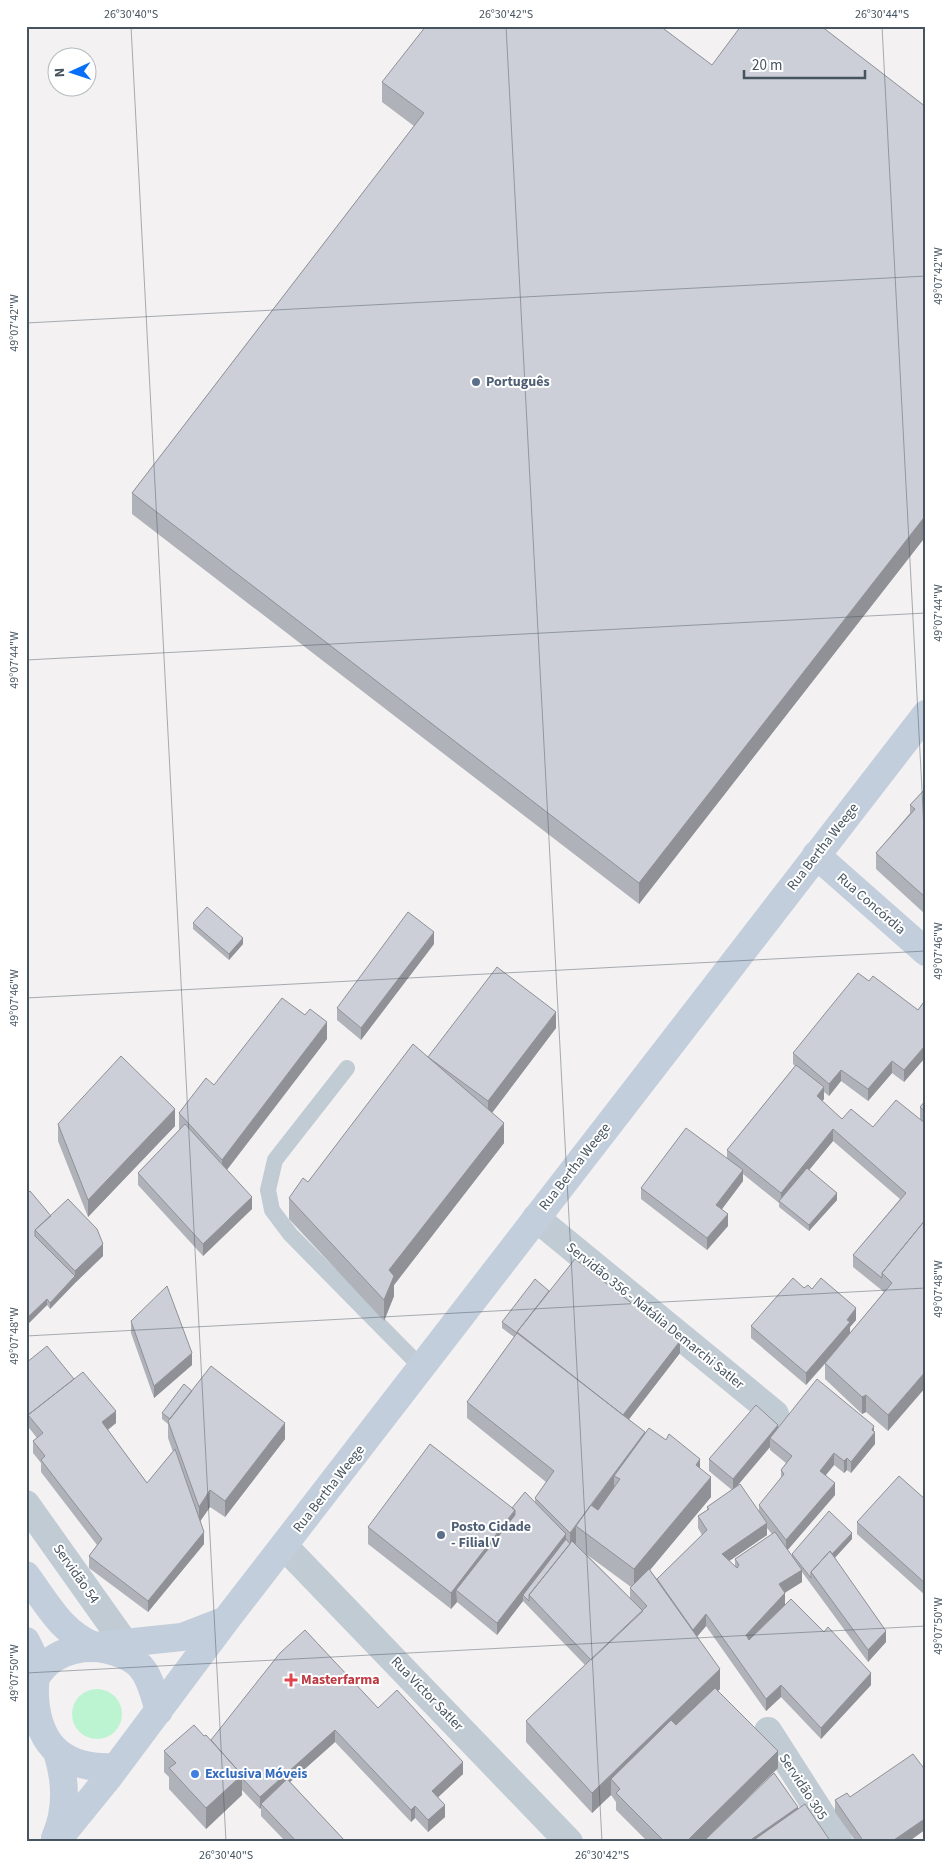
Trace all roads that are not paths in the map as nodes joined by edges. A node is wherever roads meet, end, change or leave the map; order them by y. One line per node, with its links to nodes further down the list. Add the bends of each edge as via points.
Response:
1 (926, 714): 2 (main road, Rua Bertha Weege)
2 (816, 856): 3 (main road, Rua Concórdia); 5 (main road, Rua Bertha Weege)
3 (926, 952)
4 (347, 1068): 6 (lane, via 275,1160 268,1190 272,1210 297,1241)
5 (536, 1218): 6 (main road, Rua Bertha Weege); 7 (street, Servidão 356 - Natália Demarchi Satler)
6 (422, 1368): 9 (main road, Rua Bertha Weege)
7 (775, 1414)
8 (26, 1504): 13 (street, Servidão 54)
9 (284, 1546): 11 (main road, Rua Bertha Weege); 21 (street, Rua Victor Satler)
10 (26, 1575): 14 (main road, via 62,1624)
11 (226, 1620): 13 (main road, via 182,1637); 16 (main road, Rua Bertha Weege)
12 (26, 1641): 15 (main road, via 36,1662)
13 (126, 1645): 14 (main road)
14 (95, 1646): 15 (main road, via 52,1659); 16 (main road, via 132,1659 144,1670)
15 (36, 1676): 18 (main road, via 37,1717 48,1743)
16 (159, 1711): 19 (main road, Rua Bertha Weege)
17 (768, 1731): 22 (street, Servidão 305)
18 (57, 1752): 19 (main road, via 76,1763 95,1768); 20 (main road, Rua Bertha Weege, via 63,1771 64,1804)
19 (116, 1767): 20 (main road, Rua Bertha Weege)
20 (55, 1842)
21 (569, 1842)
22 (839, 1842)

